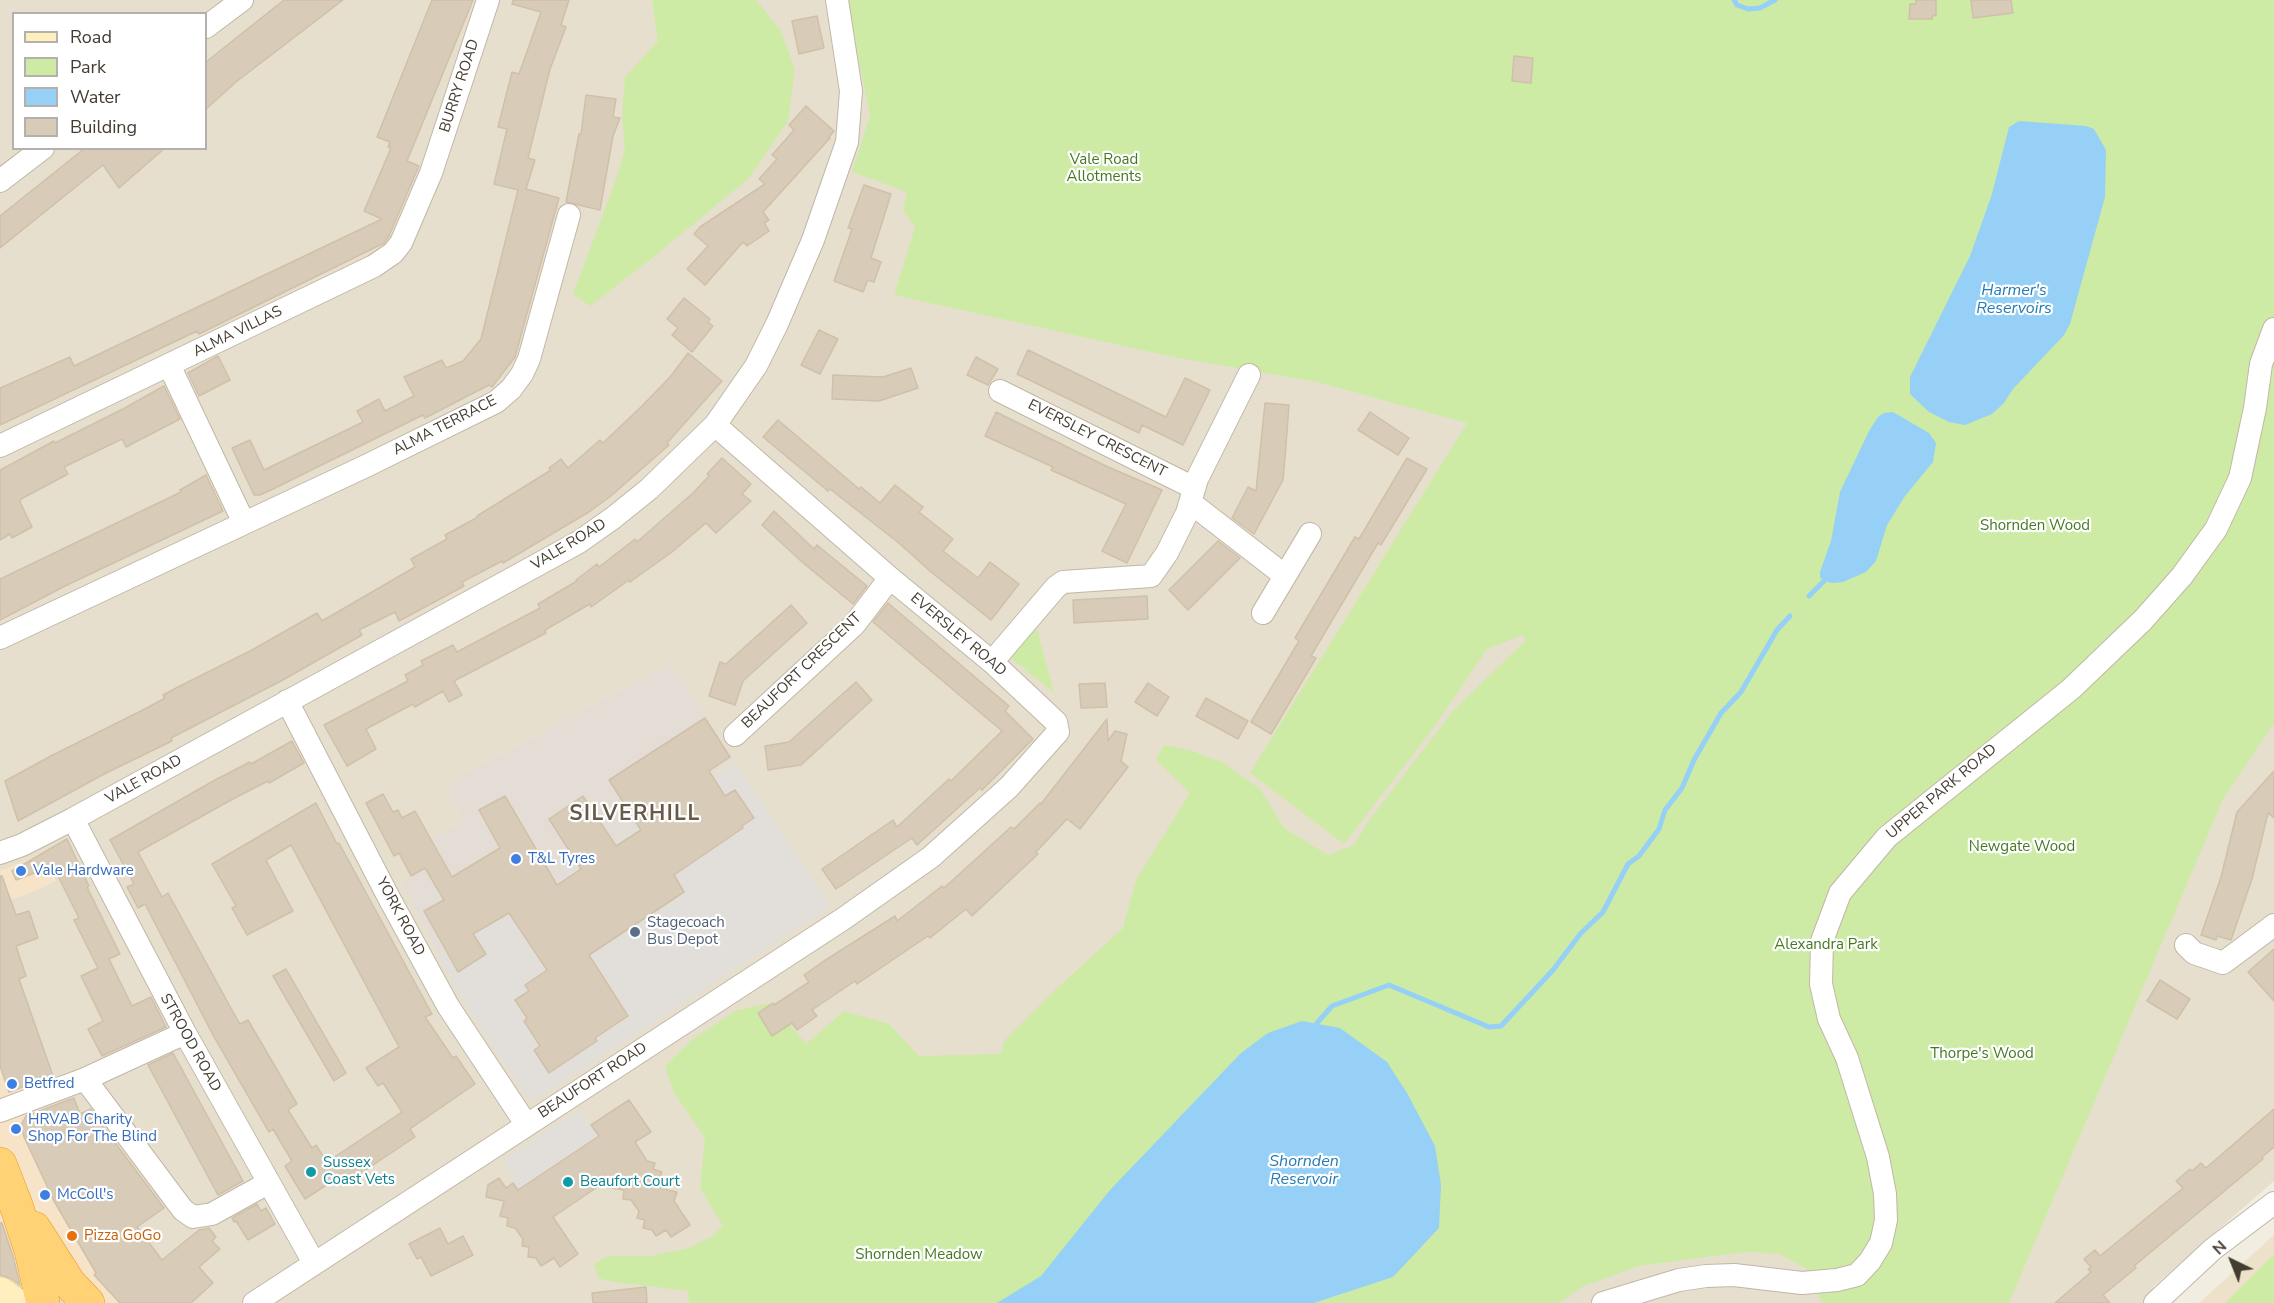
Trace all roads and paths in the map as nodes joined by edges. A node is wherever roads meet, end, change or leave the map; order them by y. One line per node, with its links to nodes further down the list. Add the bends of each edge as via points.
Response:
1 (242, 0): 4 (street)
2 (488, 0): 6 (street, BURRY ROAD)
3 (837, 0): 13 (street, VALE ROAD, via 851,91 847,142 813,240 777,324 756,366)
4 (207, 26)
5 (40, 150): 7 (street)
6 (431, 173): 10 (street, ALMA VILLAS, via 393,253 374,266)
7 (0, 181)
8 (569, 215): 16 (street, ALMA TERRACE, via 529,359 511,389 481,411)
9 (2274, 329): 44 (street, UPPER PARK ROAD, via 2261,364 2240,478 2216,529 2182,576 2143,620 2071,689 1887,837 1840,893 1822,941 1821,984 1829,1019 1847,1058 1878,1157 1885,1194 1886,1221 1881,1243 1870,1261 1857,1275 1838,1281 1802,1283 1734,1275 1706,1276)
10 (169, 365): 14 (street, ALMA VILLAS); 16 (street)
11 (1249, 375): 15 (street)
12 (1000, 390): 15 (street, EVERSLEY CRESCENT)
13 (716, 425): 19 (street, EVERSLEY ROAD); 23 (street, VALE ROAD, via 649,489 579,542)
14 (0, 446)
15 (1192, 496): 18 (street, EVERSLEY CRESCENT); 22 (street, via 1167,553 1151,576 1063,582)
16 (243, 523): 21 (street, ALMA TERRACE)
17 (1310, 534): 18 (street)
18 (1284, 575): 20 (street)
19 (890, 578): 22 (street, EVERSLEY ROAD); 24 (street, BEAUFORT CRESCENT, via 854,624)
20 (1263, 613)
21 (0, 638)
22 (992, 662): 27 (street, EVERSLEY ROAD, via 1056,722 1058,732 1009,788)
23 (287, 701): 25 (street, VALE ROAD); 33 (street, YORK ROAD, via 448,1006)
24 (735, 735)
25 (73, 819): 26 (street, VALE ROAD); 30 (street, STROOD ROAD)
26 (0, 853)
27 (931, 857): 33 (street, BEAUFORT ROAD, via 820,935)
28 (2274, 925): 29 (street, via 2223,963 2194,953)
29 (2186, 945)
30 (185, 1033): 31 (street); 35 (street, STROOD ROAD)
31 (85, 1079): 32 (street); 35 (street, via 183,1210 193,1217 212,1214)
32 (0, 1111)
33 (526, 1124): 38 (street, BEAUFORT ROAD)
34 (0, 1164): 37 (highway)
35 (268, 1183): 38 (street, STROOD ROAD)
36 (2274, 1203): 45 (street, via 2213,1250)
37 (16, 1205): 41 (highway); 42 (highway, via 69,1283)
38 (314, 1263): 43 (street, BEAUFORT ROAD)
39 (0, 1293): 40 (main road)
40 (14, 1303)
41 (43, 1303)
42 (88, 1303)
43 (254, 1303)
44 (1603, 1303)
45 (2155, 1303)

